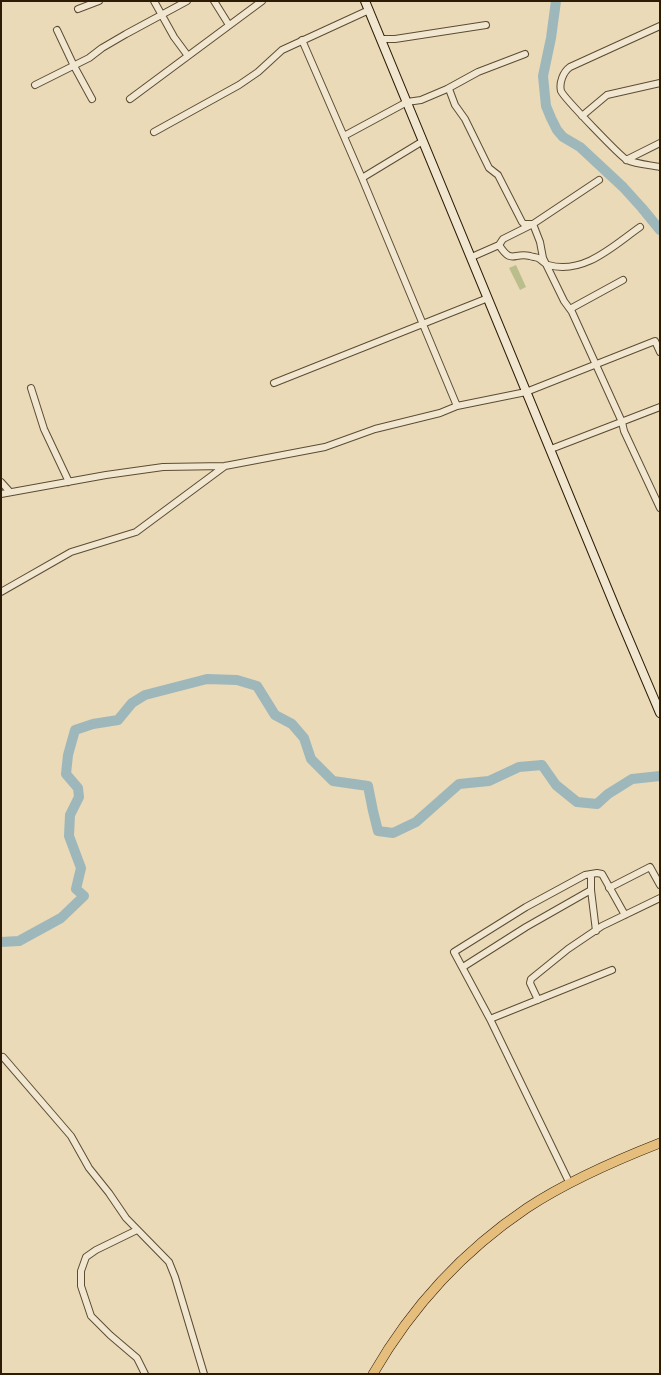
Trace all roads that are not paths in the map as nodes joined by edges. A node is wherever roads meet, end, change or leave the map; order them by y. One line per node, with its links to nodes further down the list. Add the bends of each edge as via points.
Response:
1 (100, 1): 7 (street)
2 (154, 1): 9 (street)
3 (187, 1): 9 (street)
4 (214, 1): 11 (street)
5 (262, 1): 11 (street)
6 (366, 1): 8 (street)
7 (78, 9)
8 (369, 10): 14 (street); 15 (street)
9 (162, 14): 17 (street); 18 (street)
10 (486, 25): 14 (street)
11 (229, 26): 17 (street)
12 (660, 26): 25 (street, via 566,70 561,82 561,91)
13 (57, 30): 18 (street)
14 (381, 39): 24 (street)
15 (302, 40): 26 (street, via 282,50 239,85); 27 (street)
16 (525, 54): 21 (street, via 478,72)
17 (188, 56): 23 (street)
18 (74, 66): 20 (street); 22 (street)
19 (660, 83): 25 (street, via 608,95)
20 (35, 85)
21 (449, 88): 24 (street, via 421,100); 34 (street, via 455,105 489,168 498,175 522,222)
22 (92, 99)
23 (130, 99)
24 (407, 102): 27 (street); 28 (street)
25 (582, 116): 30 (street)
26 (154, 132)
27 (344, 136): 32 (street)
28 (423, 141): 32 (street); 40 (street)
29 (660, 143): 30 (street)
30 (626, 160): 31 (street)
31 (660, 167)
32 (362, 178): 42 (street)
33 (600, 180): 34 (street)
34 (532, 224): 36 (street, via 509,234); 38 (street)
35 (640, 227): 38 (street, via 582,265 566,268)
36 (499, 245): 37 (street); 38 (street, via 505,255 538,258)
37 (474, 256)
38 (546, 265): 41 (street)
39 (623, 280): 41 (street)
40 (488, 298): 42 (street); 47 (street)
41 (570, 309): 44 (street)
42 (424, 324): 45 (street); 48 (street)
43 (660, 352): 44 (street, via 656,341)
44 (596, 364): 47 (street); 50 (street)
45 (274, 383)
46 (31, 388): 54 (street, via 44,429)
47 (526, 392): 48 (street); 51 (street)
48 (458, 406): 52 (street, via 375,429 325,447)
49 (660, 407): 50 (street)
50 (622, 422): 51 (street); 57 (street)
51 (551, 449): 59 (street)
52 (225, 466): 54 (street, via 163,467); 58 (street, via 136,532 71,552)
53 (1, 482): 55 (street)
54 (69, 482): 55 (street)
55 (10, 492): 56 (street)
56 (1, 494)
57 (660, 508)
58 (1, 592)
59 (660, 713)
60 (591, 874): 62 (street, via 600,873); 63 (street); 67 (street, via 526,907 455,951)
61 (660, 885): 62 (street, via 650,867)
62 (609, 888): 65 (street)
63 (591, 890): 66 (street); 67 (street)
64 (660, 898): 65 (street)
65 (624, 915): 66 (street)
66 (596, 931): 69 (street, via 530,979)
67 (463, 967): 70 (street)
68 (612, 970): 69 (street)
69 (538, 1000): 70 (street)
70 (490, 1019): 73 (street)
71 (3, 1056): 74 (street, via 71,1136 89,1168)
72 (660, 1143): 73 (main road, via 591,1172)
73 (570, 1184): 77 (main road, via 526,1209 488,1237 454,1268 410,1318)
74 (137, 1230): 75 (street, via 86,1257 81,1271 80,1286 91,1316 137,1358); 76 (street, via 169,1262)
75 (145, 1374)
76 (204, 1374)
77 (373, 1374)

